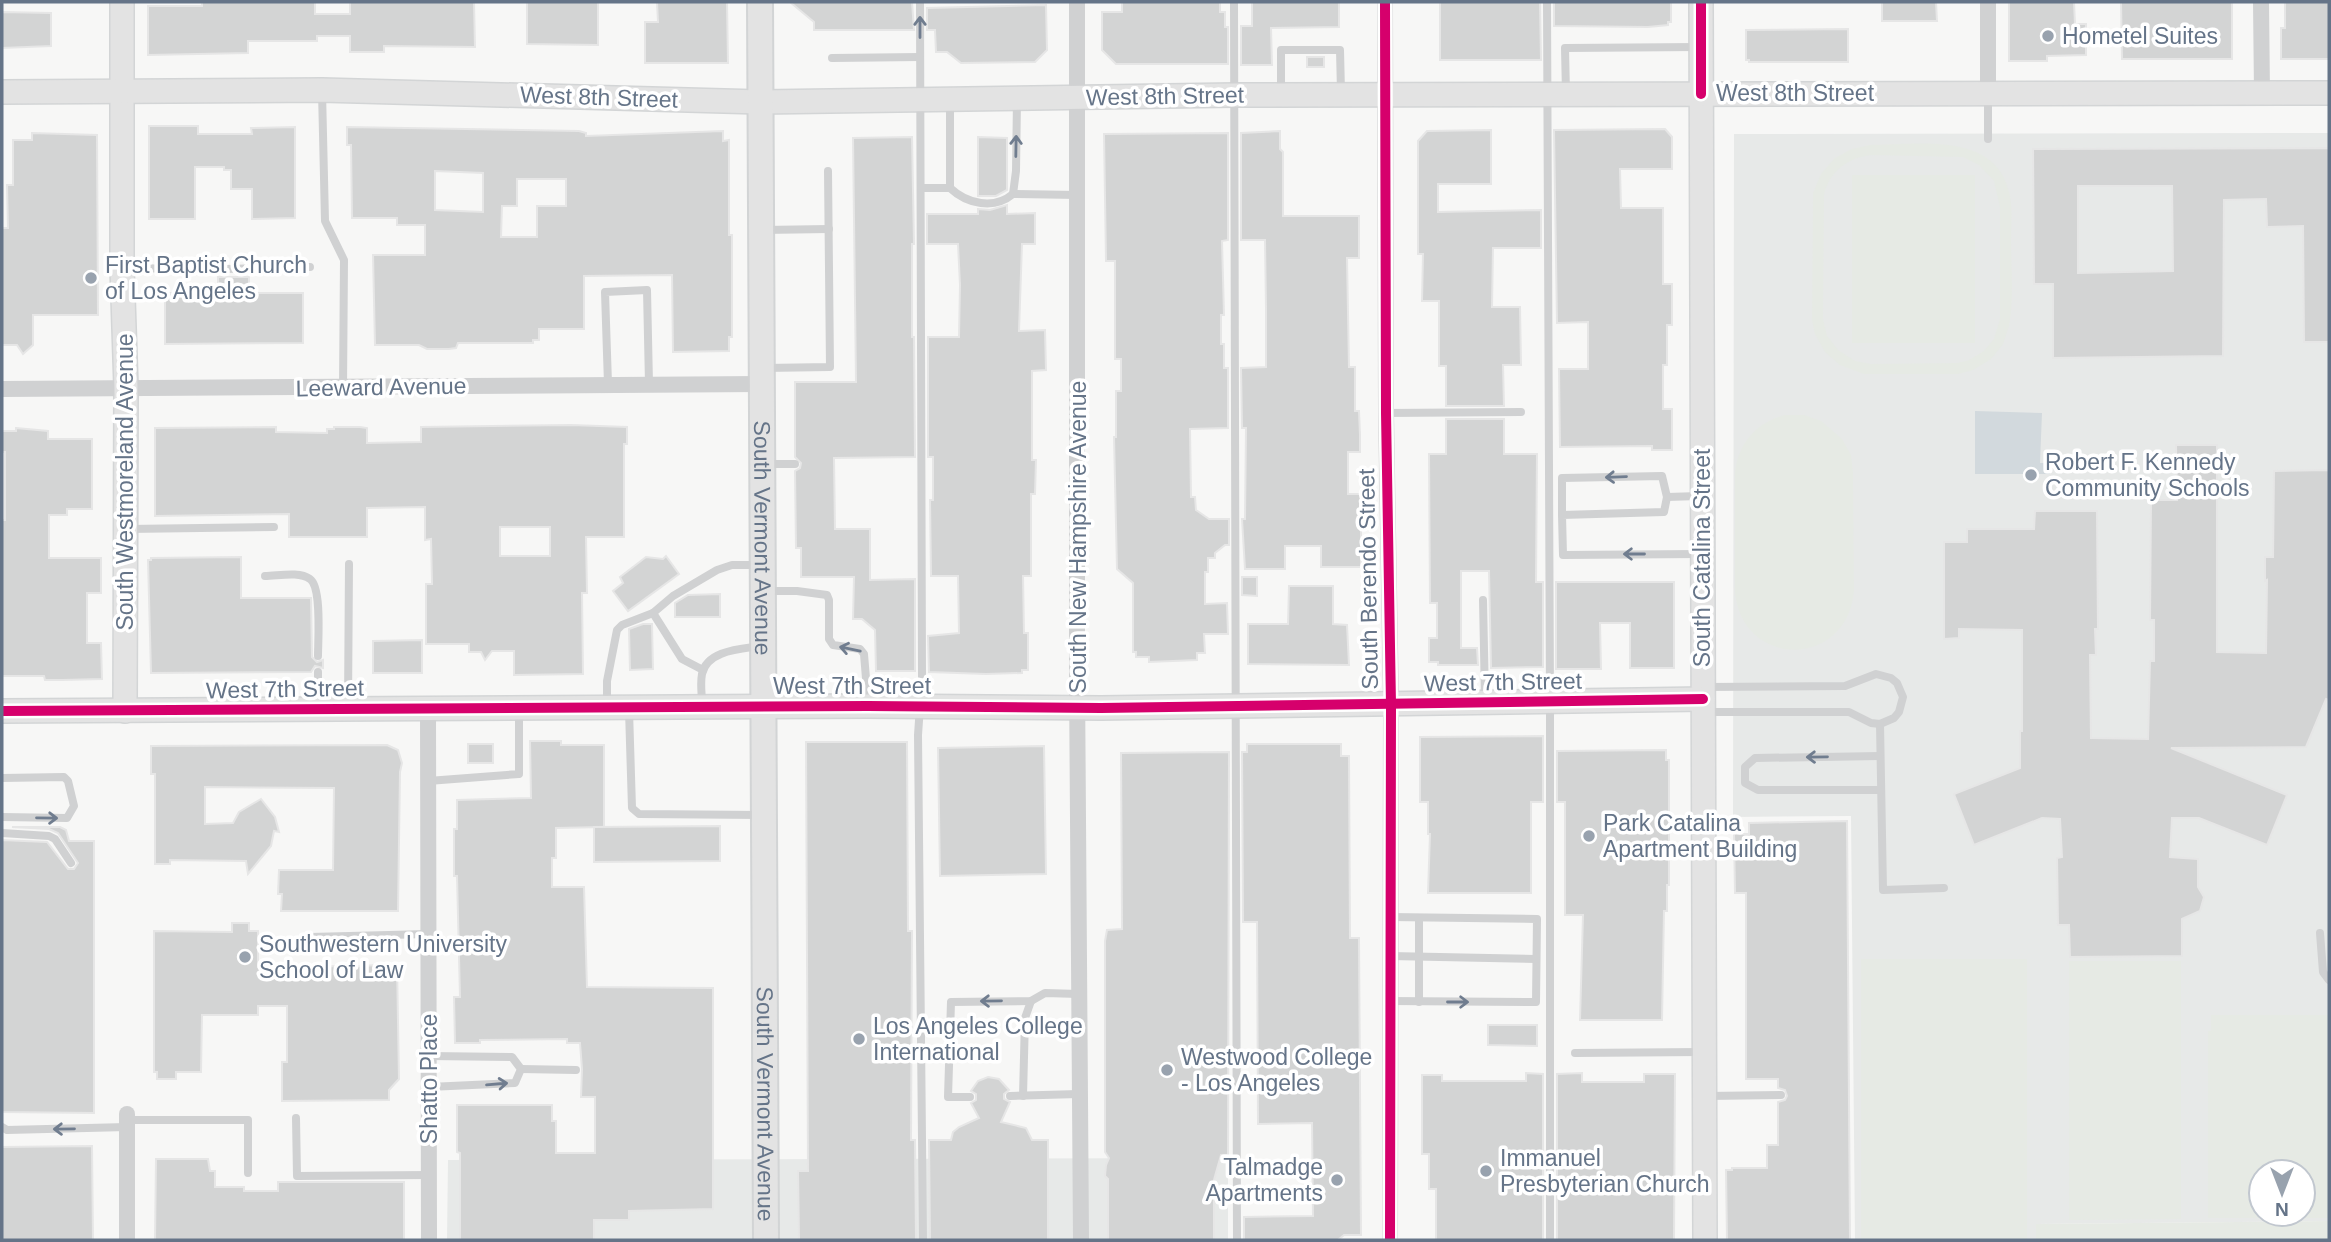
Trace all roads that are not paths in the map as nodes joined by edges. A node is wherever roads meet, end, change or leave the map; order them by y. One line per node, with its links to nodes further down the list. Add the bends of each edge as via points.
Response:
1 (122, 2): 16 (street, South Westmoreland Avenue)
2 (760, 2): 30 (main road, South Vermont Avenue)
3 (920, 2): 12 (lane, one-way to 3)
4 (1077, 2): 26 (street, South New Hampshire Avenue)
5 (1234, 2): 21 (lane)
6 (1385, 2): 24 (street, South Berendo Street)
7 (1547, 2): 25 (lane)
8 (1701, 2): 11 (street, South Catalina Street)
9 (1988, 2): 17 (street)
10 (2261, 2): 18 (street)
11 (1701, 47): 20 (street, South Catalina Street); 25 (lane, via 1565,48)
12 (920, 57): 13 (lane); 28 (lane)
13 (832, 58)
14 (322, 90): 16 (street, West 8th Street); 30 (street, West 8th Street); 45 (lane, via 325,221 344,260)
15 (2, 92): 16 (street, West 8th Street)
16 (121, 92): 39 (street, South Westmoreland Avenue)
17 (1988, 92): 18 (street, West 8th Street); 20 (street, West 8th Street); 31 (lane)
18 (2262, 93): 19 (street, West 8th Street)
19 (2329, 93)
20 (1701, 94): 25 (street, West 8th Street); 51 (street, South Catalina Street)
21 (1234, 95): 22 (street, West 8th Street); 26 (street, West 8th Street); 74 (lane)
22 (1281, 95): 23 (street, West 8th Street); 23 (lane, via 1281,50 1340,50)
23 (1340, 95): 24 (street, West 8th Street)
24 (1385, 96): 25 (street, West 8th Street); 48 (street, South Berendo Street)
25 (1557, 96): 69 (lane)
26 (1078, 97): 27 (street, West 8th Street); 36 (street, South New Hampshire Avenue)
27 (1017, 99): 29 (street, West 8th Street); 35 (lane, one-way to 27)
28 (920, 101): 29 (street, West 8th Street); 30 (street, West 8th Street); 33 (lane)
29 (950, 101): 34 (lane)
30 (760, 102): 38 (main road, South Vermont Avenue)
31 (1987, 139)
32 (828, 171): 37 (lane)
33 (921, 188): 34 (lane); 73 (lane)
34 (950, 188): 35 (lane, via 961,198 979,203 1003,202)
35 (1013, 194): 36 (lane)
36 (1078, 195): 77 (street, South New Hampshire Avenue)
37 (829, 229): 38 (lane); 41 (lane, via 830,368)
38 (760, 230): 41 (main road, South Vermont Avenue)
39 (122, 267): 40 (lane); 44 (street, South Westmoreland Avenue)
40 (310, 267)
41 (761, 376): 43 (street, Leeward Avenue); 49 (main road, South Vermont Avenue)
42 (608, 384): 43 (street, Leeward Avenue); 43 (lane, via 605,292 647,290); 45 (street, Leeward Avenue)
43 (649, 384)
44 (126, 388): 45 (street, Leeward Avenue); 46 (street, Leeward Avenue); 55 (street, South Westmoreland Avenue)
45 (343, 388)
46 (2, 389)
47 (1521, 412): 48 (lane)
48 (1386, 413): 70 (street, South Berendo Street)
49 (762, 464): 50 (lane); 58 (main road, South Vermont Avenue)
50 (795, 464)
51 (1702, 496): 52 (lane); 56 (street, South Catalina Street)
52 (1667, 497): 53 (lane, via 1664,512); 53 (lane, one-way to 53, via 1662,476 1562,478)
53 (1562, 515): 56 (lane, one-way to 53, via 1563,555)
54 (274, 527): 55 (lane)
55 (124, 528): 83 (street, South Westmoreland Avenue)
56 (1702, 554): 67 (street, South Catalina Street)
57 (349, 564): 81 (lane)
58 (762, 565): 60 (main road, South Vermont Avenue); 62 (lane, via 717,570)
59 (265, 576): 64 (lane, via 300,575 315,584)
60 (762, 591): 63 (main road, South Vermont Avenue); 72 (lane, one-way to 60, via 864,654 860,649 833,645 827,595)
61 (1483, 600): 68 (lane)
62 (653, 613): 65 (lane, via 682,659); 75 (lane, via 617,630 607,681)
63 (762, 646): 65 (lane, via 722,653); 76 (main road, South Vermont Avenue)
64 (318, 656)
65 (703, 670): 71 (lane)
66 (318, 672): 80 (lane)
67 (1703, 699): 69 (street, West 7th Street); 84 (lane, via 1849,712); 84 (lane, via 1853,685 1868,676 1884,675 1897,683 1903,697 1894,718); 107 (street, South Catalina Street)
68 (1485, 702): 69 (street, West 7th Street); 70 (street, West 7th Street)
69 (1550, 702): 131 (lane)
70 (1391, 704): 74 (street, West 7th Street); 94 (street, South Berendo Street)
71 (702, 706): 75 (street, West 7th Street); 76 (street, West 7th Street)
72 (868, 706): 73 (street, West 7th Street); 76 (street, West 7th Street)
73 (920, 706): 77 (street, West 7th Street); 127 (lane)
74 (1235, 706): 77 (street, West 7th Street); 129 (lane)
75 (618, 707): 79 (street, West 7th Street); 89 (lane, via 632,808 639,814)
76 (763, 707): 89 (main road, South Vermont Avenue)
77 (1077, 707): 103 (street, South New Hampshire Avenue)
78 (428, 708): 79 (street, West 7th Street); 81 (street, West 7th Street); 87 (street, Shatto Place)
79 (519, 708): 87 (lane, via 519,774)
80 (318, 709): 81 (street, West 7th Street); 83 (street, West 7th Street)
81 (348, 709)
82 (2, 711): 83 (street, West 7th Street)
83 (125, 711)
84 (1880, 724): 85 (lane)
85 (1880, 756): 88 (lane); 88 (lane, one-way to 88, via 1755,758 1745,766 1745,783 1758,790)
86 (2, 778): 90 (lane, one-way to 86, via 67,818 74,806 64,777)
87 (428, 781): 97 (street, Shatto Place)
88 (1881, 790): 93 (lane, via 1883,890)
89 (764, 815): 126 (main road, South Vermont Avenue)
90 (2, 817)
91 (2, 834): 92 (lane, via 48,836)
92 (71, 863)
93 (1944, 888)
94 (1390, 917): 95 (lane); 99 (street, South Berendo Street)
95 (1419, 918): 100 (lane); 101 (lane, via 1537,919)
96 (2320, 933): 102 (lane, via 2323,972)
97 (428, 934): 98 (lane); 109 (street, Shatto Place)
98 (310, 937)
99 (1390, 956): 100 (lane); 105 (street, South Berendo Street)
100 (1419, 957): 101 (lane); 106 (lane)
101 (1536, 959): 106 (lane, one-way to 101, via 1536,1002)
102 (2329, 980)
103 (1079, 993): 104 (lane, via 1045,993); 113 (street, South New Hampshire Avenue)
104 (1031, 1001): 116 (lane, via 1025,1018); 118 (lane, one-way to 118, via 951,1002 948,1097)
105 (1390, 1001): 106 (lane); 130 (street, South Berendo Street)
106 (1419, 1002)
107 (1704, 1052): 108 (lane); 117 (street, South Catalina Street)
108 (1575, 1053)
109 (429, 1056): 110 (lane, via 512,1057); 112 (street, Shatto Place)
110 (521, 1069): 111 (lane); 112 (lane, one-way to 110, via 515,1083)
111 (576, 1070)
112 (429, 1087): 123 (street, Shatto Place)
113 (1079, 1094): 116 (lane); 128 (street, South New Hampshire Avenue)
114 (1781, 1095): 117 (lane)
115 (1010, 1096): 116 (lane)
116 (1023, 1096)
117 (1704, 1096): 132 (street, South Catalina Street)
118 (970, 1097)
119 (296, 1118): 123 (lane, via 297,1176)
120 (127, 1120): 121 (lane, one-way to 121); 122 (lane, via 248,1120); 124 (street)
121 (2, 1128)
122 (248, 1173)
123 (429, 1175): 125 (street, Shatto Place)
124 (127, 1240)
125 (429, 1240)
126 (766, 1240)
127 (923, 1240)
128 (1081, 1240)
129 (1237, 1240)
130 (1390, 1240)
131 (1549, 1240)
132 (1705, 1240)

